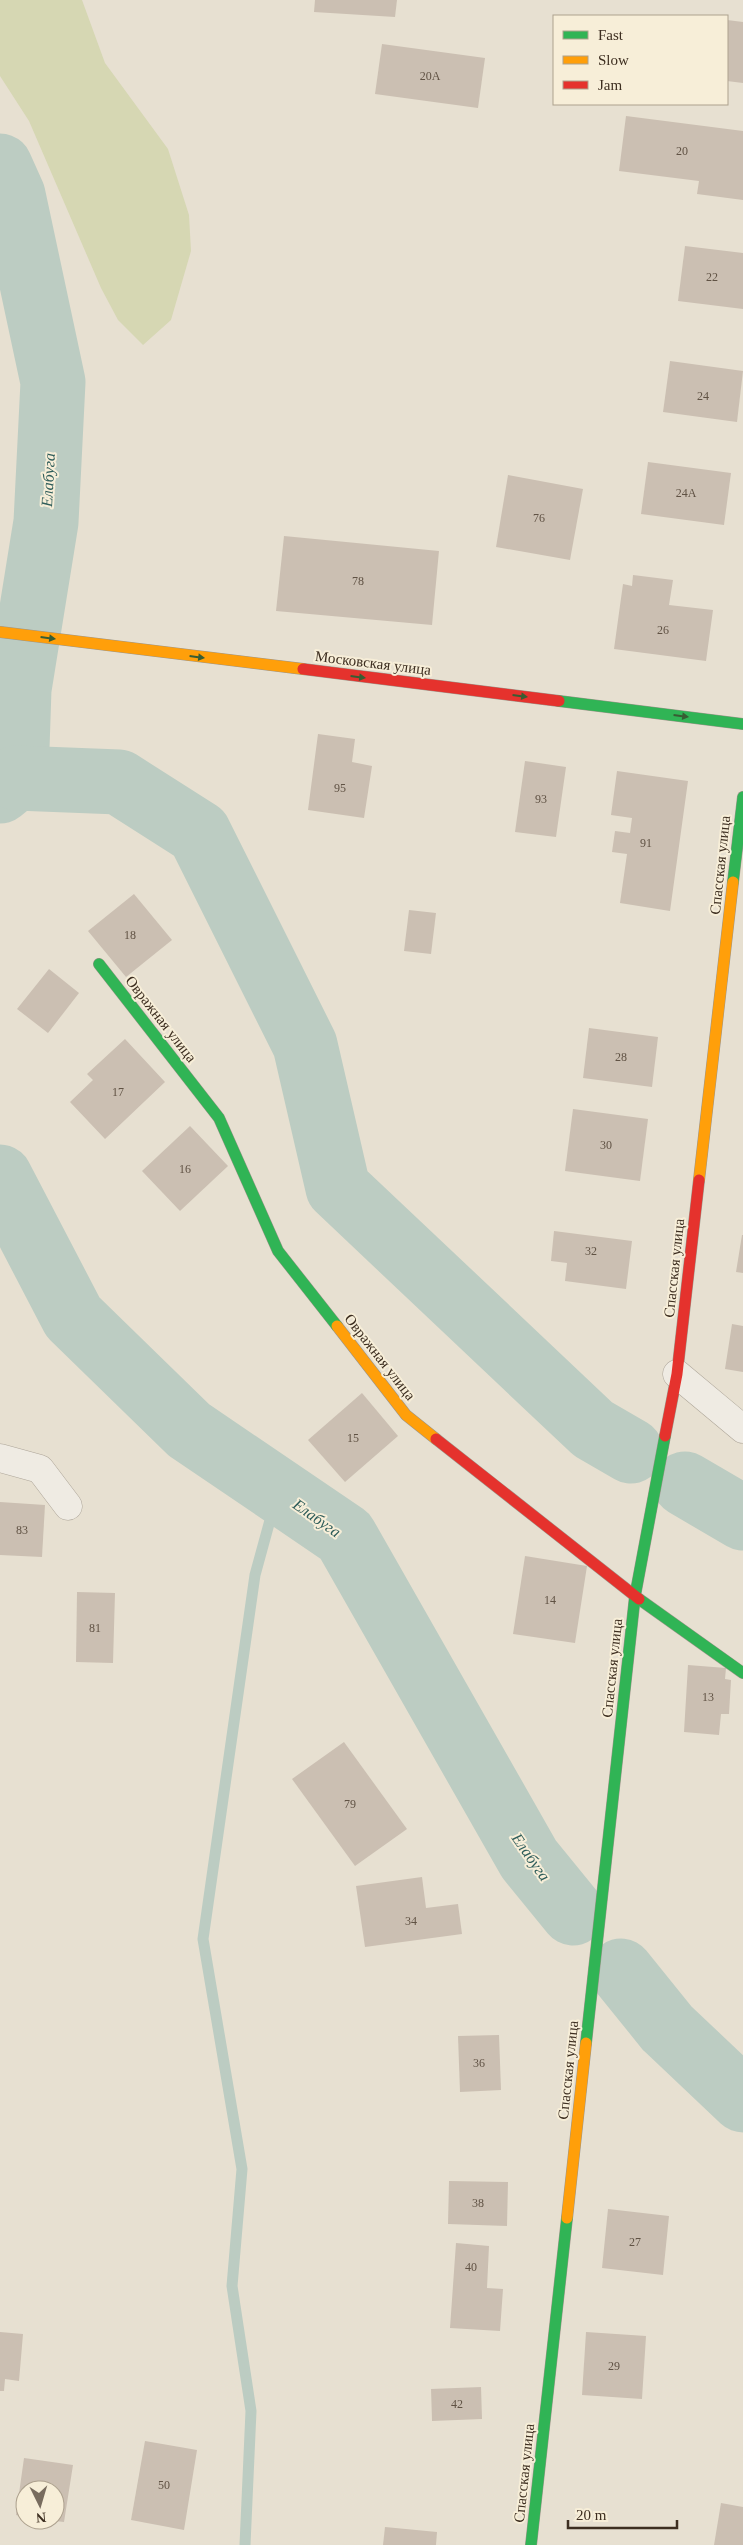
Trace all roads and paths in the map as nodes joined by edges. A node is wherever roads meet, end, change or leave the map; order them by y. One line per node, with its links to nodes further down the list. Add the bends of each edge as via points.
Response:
1 (0, 632): 2 (street, Московская улица, one-way to 2)
2 (743, 724)
3 (743, 797): 5 (street, Спасская улица)
4 (99, 964): 9 (street, Овражная улица, via 219,1118 278,1251 406,1415)
5 (677, 1374): 6 (street); 9 (street, Спасская улица)
6 (743, 1429)
7 (0, 1458): 8 (street, via 40,1469)
8 (68, 1506)
9 (635, 1596): 10 (street, Овражная улица); 11 (street, Спасская улица)
10 (743, 1673)
11 (531, 2545)

